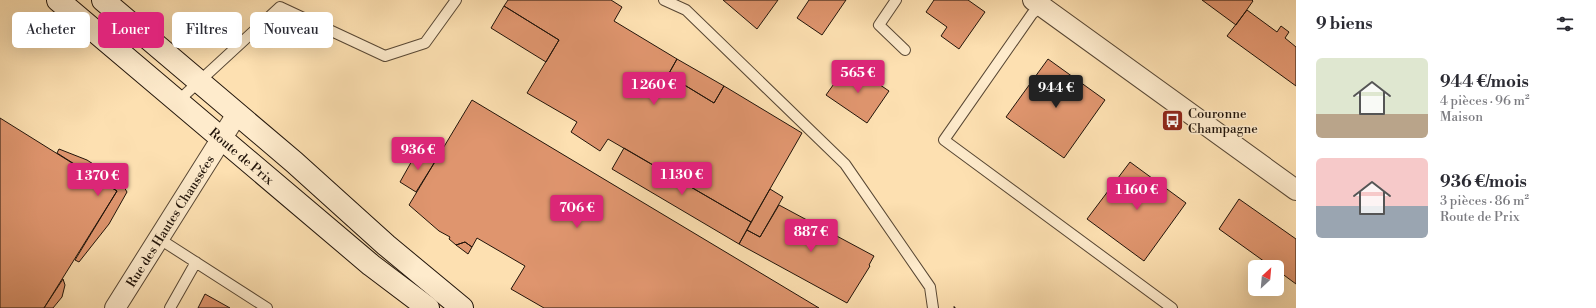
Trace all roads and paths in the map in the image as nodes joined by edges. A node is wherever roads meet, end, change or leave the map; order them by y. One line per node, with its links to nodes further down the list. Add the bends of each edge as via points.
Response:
1 (58, 0): 9 (main road, Route de Prix)
2 (103, 0): 8 (main road)
3 (456, 0): 8 (lane, via 425,43 385,56 280,7)
4 (664, 0): 20 (lane, via 686,10 845,164 930,287)
5 (896, 0): 7 (lane, via 879,26)
6 (1036, 3): 12 (street); 21 (lane, via 1032,14 944,140)
7 (905, 50)
8 (199, 81): 9 (lane); 10 (main road)
9 (178, 101): 11 (main road, Route de Prix)
10 (237, 114): 11 (street, Rue des Hautes Chaussées); 19 (main road)
11 (221, 138): 13 (street, Rue des Hautes Chaussées); 18 (main road, Route de Prix, via 371,265)
12 (1296, 190)
13 (158, 238): 14 (lane); 15 (street, Rue des Hautes Chaussées)
14 (196, 262): 16 (lane); 17 (lane)
15 (115, 308)
16 (170, 308)
17 (267, 308)
18 (428, 308)
19 (462, 308)
20 (933, 308)
21 (1172, 308)

